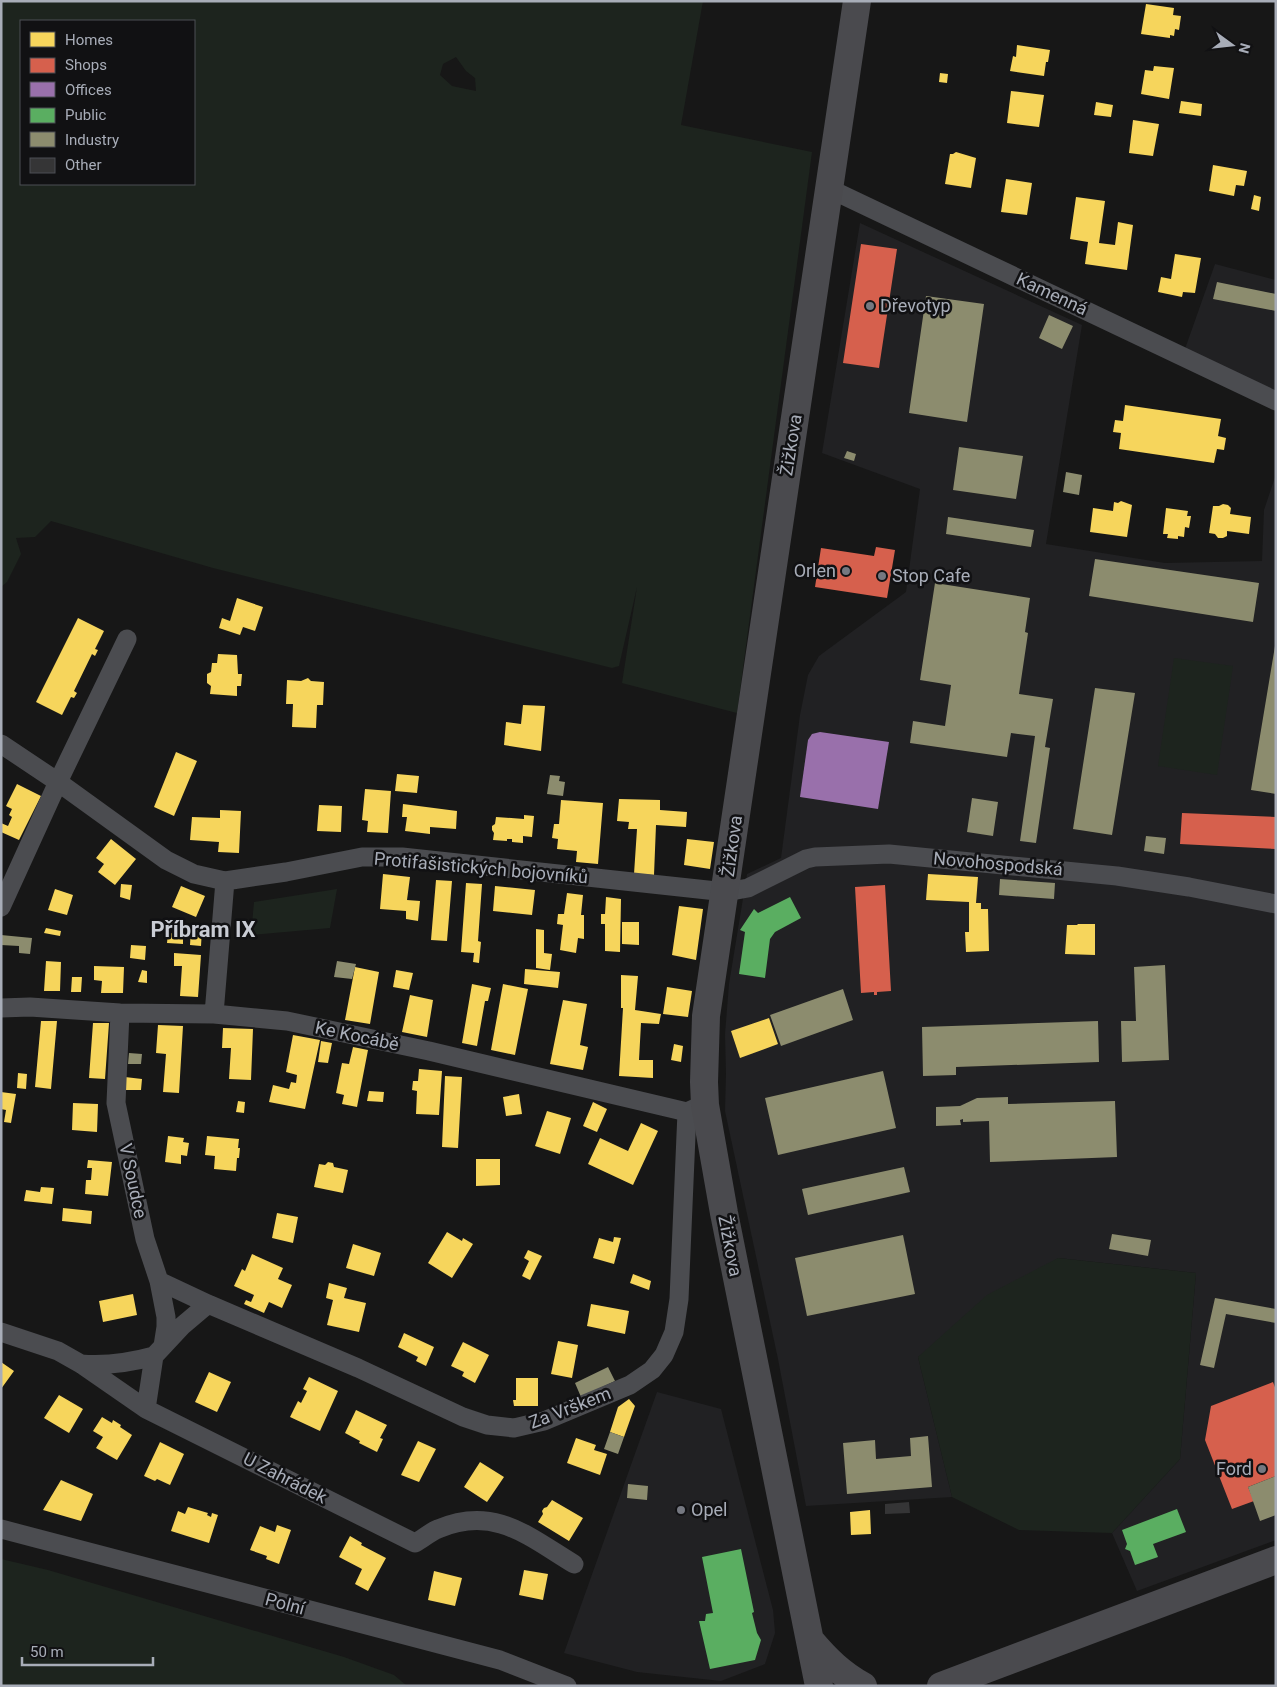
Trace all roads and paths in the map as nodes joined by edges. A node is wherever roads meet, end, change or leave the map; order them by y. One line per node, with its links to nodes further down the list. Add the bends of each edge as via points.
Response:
1 (857, 1): 2 (street, Žižkova)
2 (830, 189): 3 (street, Kamenná); 8 (street, Žižkova)
3 (1275, 401)
4 (126, 639): 6 (street)
5 (1, 744): 6 (street, Protifašistických bojovníků)
6 (58, 782): 7 (street, Protifašistických bojovníků, via 166,860 194,874); 10 (street)
7 (225, 881): 8 (street, Protifašistických bojovníků, via 362,857 402,857); 13 (street)
8 (726, 892): 9 (street, Novohospodská, via 748,888 806,859 889,854 1117,876); 14 (street, Žižkova, via 706,1016 704,1072)
9 (1276, 904)
10 (1, 907)
11 (1, 1008): 12 (street, Ke Kocábě)
12 (120, 1013): 13 (street, Ke Kocábě); 15 (street, V Soudce, via 116,1103 145,1239)
13 (214, 1014): 14 (street, Ke Kocábě, via 286,1021)
14 (696, 1108): 16 (street, Za Vrškem, via 679,1299 674,1332 664,1354 652,1370 630,1385 544,1421 514,1428 487,1425 463,1417); 24 (street, Žižkova, via 724,1213)
15 (159, 1281): 16 (street, Za Vrškem); 18 (street, V Soudce, via 166,1317)
16 (208, 1304): 18 (street)
17 (1, 1332): 19 (street, U Zahrádek, via 58,1351)
18 (159, 1351): 19 (street, via 128,1363); 20 (street, V Soudce)
19 (81, 1364): 20 (street, U Zahrádek)
20 (146, 1409): 23 (street, U Zahrádek, via 415,1544 437,1529 482,1519 518,1530)
21 (1, 1529): 25 (street, Polní, via 500,1660)
22 (1276, 1560): 28 (street)
23 (574, 1564)
24 (809, 1638): 26 (street, Žižkova); 27 (street, via 846,1677)
25 (567, 1686)
26 (819, 1686)
27 (863, 1686)
28 (941, 1686)

